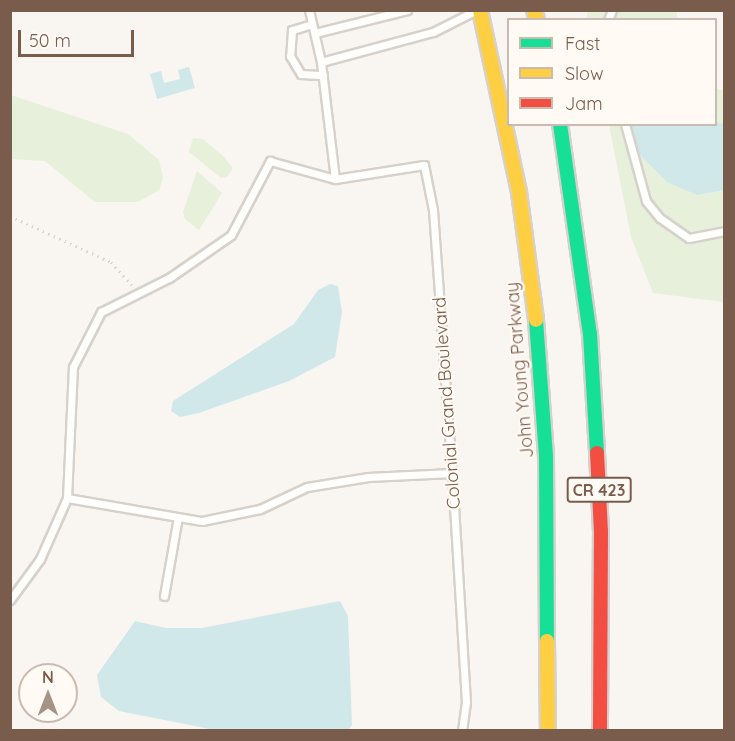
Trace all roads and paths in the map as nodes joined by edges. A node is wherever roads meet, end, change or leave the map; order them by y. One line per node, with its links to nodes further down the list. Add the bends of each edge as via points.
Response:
1 (309, 10): 4 (lane)
2 (407, 10): 5 (lane)
3 (478, 10): 6 (lane, via 433,32); 20 (highway, John Young Parkway / CR 423, via 519,192 536,316 547,465)
4 (312, 24): 5 (lane); 7 (lane, via 292,30 290,56 301,74)
5 (315, 33): 6 (lane)
6 (321, 62): 7 (lane)
7 (323, 75): 10 (lane)
8 (560, 126): 21 (highway, CR 423, via 572,186 592,356 601,531)
9 (626, 126): 12 (lane, via 646,201 660,218 689,238)
10 (335, 179): 13 (lane, Colonial Grand Boulevard, via 270,161 231,235 170,278); 14 (lane, Colonial Grand Boulevard, via 424,165 433,210)
11 (10, 216): 13 (path, via 111,262)
12 (724, 231)
13 (139, 293): 15 (lane, Colonial Grand Boulevard, via 101,312 73,368)
14 (452, 473): 16 (lane, via 368,477 307,487 260,509 202,521); 19 (lane, Colonial Grand Boulevard, via 466,702)
15 (67, 498): 16 (lane); 18 (lane, Colonial Grand Boulevard, via 40,560)
16 (178, 517): 17 (lane)
17 (164, 596)
18 (10, 600)
19 (462, 730)
20 (548, 730)
21 (600, 730)

